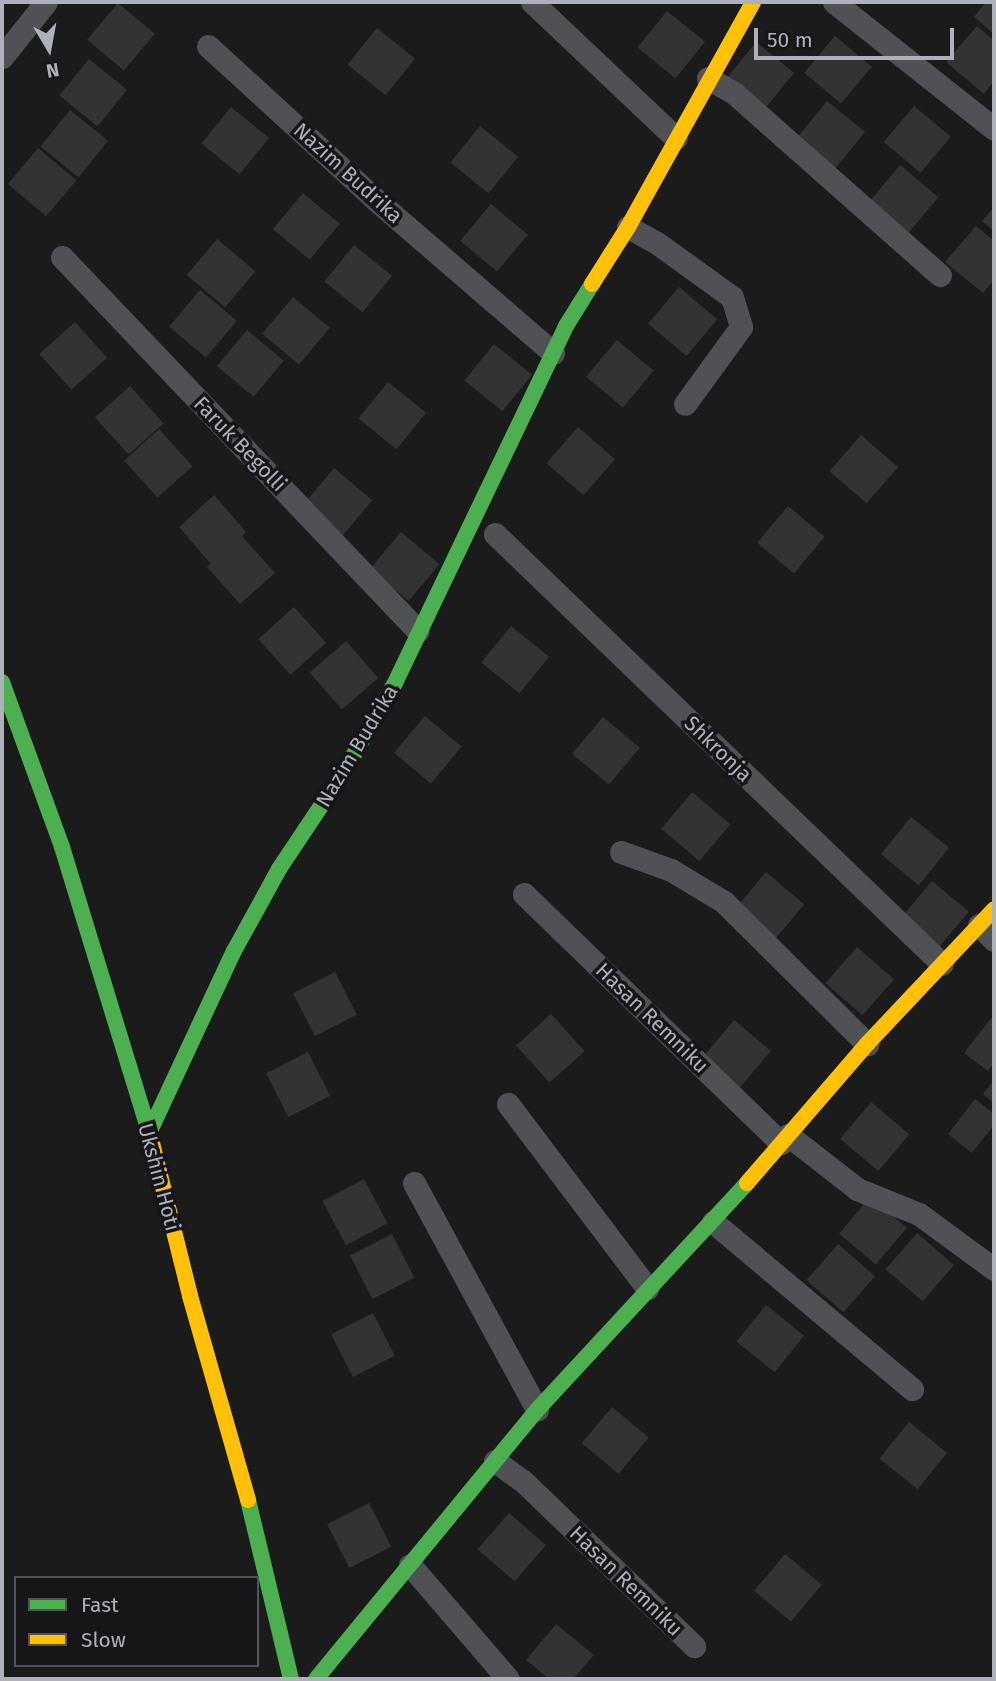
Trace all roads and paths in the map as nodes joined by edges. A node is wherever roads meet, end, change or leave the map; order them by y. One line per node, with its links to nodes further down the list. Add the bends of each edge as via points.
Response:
1 (46, 2): 6 (street)
2 (532, 2): 9 (street)
3 (753, 2): 7 (street, Nazim Budrika)
4 (834, 2): 8 (street)
5 (208, 46): 13 (street, Nazim Budrika)
6 (2, 57)
7 (708, 78): 9 (street, Nazim Budrika); 12 (street, via 734,93)
8 (994, 129)
9 (676, 138): 10 (street, Nazim Budrika)
10 (628, 227): 13 (street, Nazim Budrika); 14 (street, via 732,297 741,327)
11 (62, 257): 16 (street, Faruk Begolli)
12 (940, 275)
13 (553, 353): 16 (street, Nazim Budrika)
14 (685, 404)
15 (495, 534): 21 (street, Shkronja)
16 (418, 631): 24 (street, Nazim Budrika, via 395,683 345,770 279,869 234,951)
17 (2, 682): 24 (street, Ukshin Hoti, via 62,847)
18 (621, 852): 22 (street, via 671,870 724,902)
19 (524, 894): 25 (street, Hasan Remniku)
20 (989, 925): 21 (street)
21 (942, 964): 22 (street)
22 (867, 1044): 25 (street)
23 (508, 1104): 29 (street)
24 (149, 1133): 35 (street, Ukshin Hoti, via 236,1452)
25 (784, 1139): 27 (street); 28 (street, Hasan Remniku, via 857,1189 919,1214)
26 (414, 1183): 31 (street)
27 (713, 1222): 29 (street); 30 (street)
28 (994, 1269)
29 (647, 1288): 31 (street)
30 (912, 1389)
31 (537, 1410): 32 (street)
32 (495, 1461): 33 (street); 34 (street, Hasan Remniku, via 523,1481)
33 (410, 1565): 36 (street); 37 (street)
34 (694, 1646)
35 (291, 1679)
36 (316, 1679)
37 (508, 1679)

